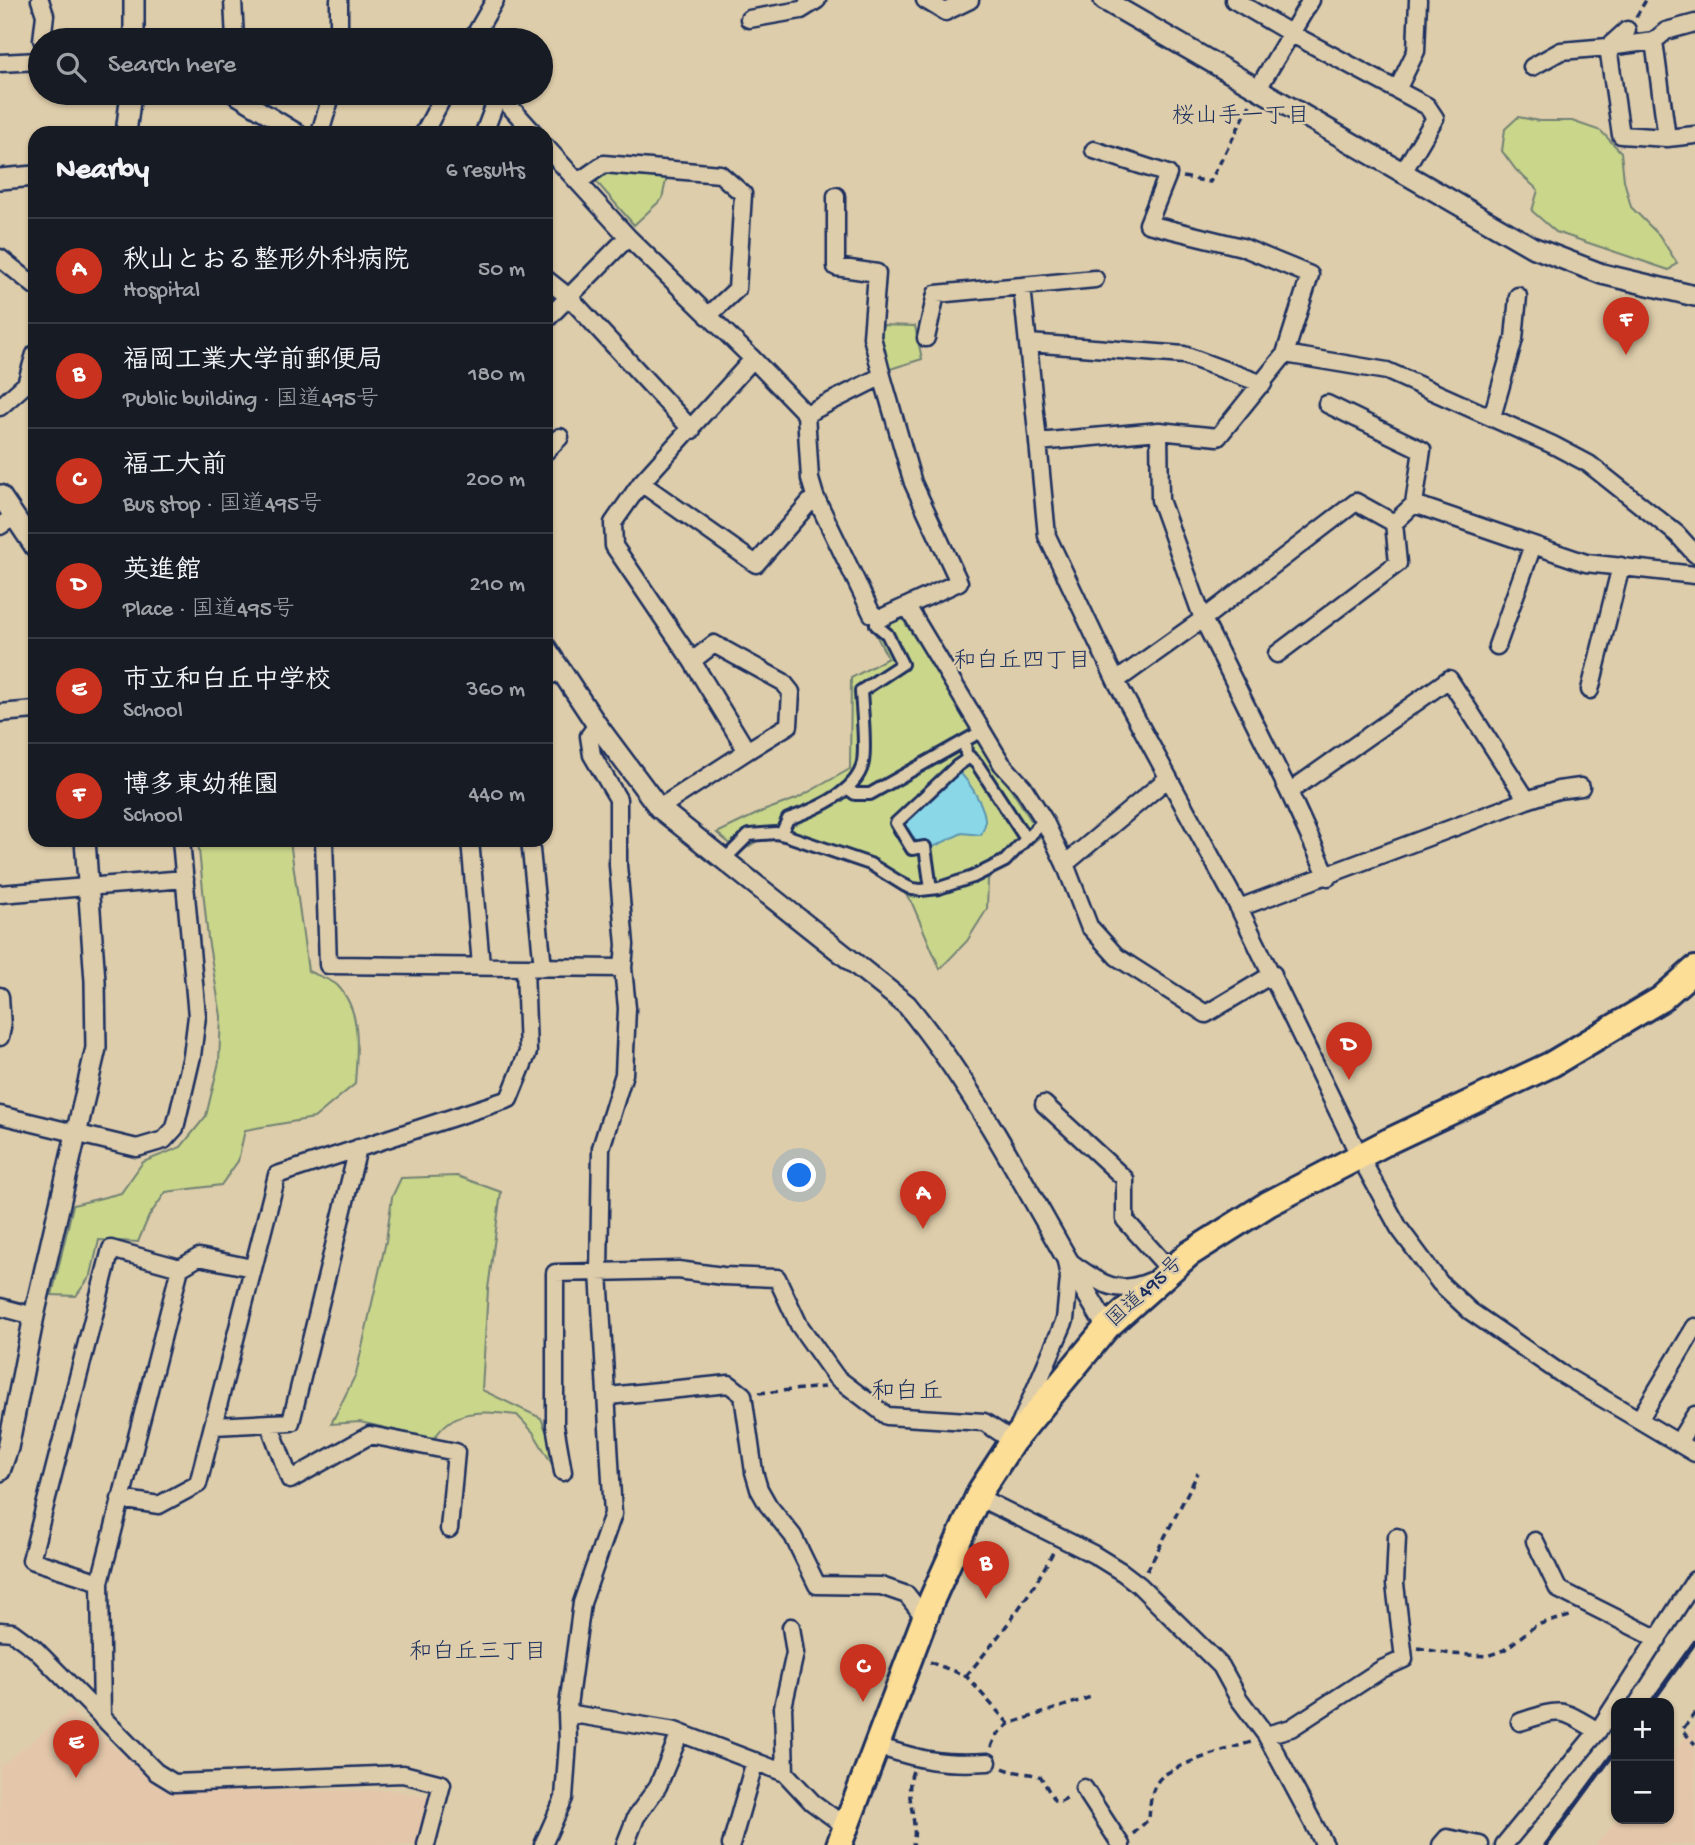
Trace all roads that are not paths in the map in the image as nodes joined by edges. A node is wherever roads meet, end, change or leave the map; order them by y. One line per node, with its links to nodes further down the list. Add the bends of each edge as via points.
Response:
1 (40, 0): 15 (street, via 46,15)
2 (134, 0): 16 (street)
3 (233, 0): 17 (street)
4 (339, 0): 18 (street)
5 (495, 0): 19 (street)
6 (817, 0): 13 (street, via 801,10)
7 (925, 0): 8 (street, via 946,12)
8 (970, 0)
9 (1104, 0): 27 (street)
10 (1234, 0): 21 (street)
11 (1311, 0): 21 (street)
12 (1418, 0): 28 (street, via 1416,51)
13 (749, 19)
14 (1695, 23): 22 (street)
15 (44, 28)
16 (134, 28)
17 (234, 28)
18 (340, 28)
19 (479, 28)
20 (1627, 30): 23 (street)
21 (1292, 34): 27 (street); 28 (street)
22 (1654, 41): 23 (street); 42 (street)
23 (1608, 47): 26 (street, via 1561,51); 42 (street, via 1621,135)
24 (28, 61): 25 (street)
25 (0, 63)
26 (1532, 67)
27 (1257, 90): 45 (street)
28 (1397, 90): 45 (street, via 1427,106 1435,118)
29 (130, 105): 35 (street)
30 (252, 105): 36 (street)
31 (328, 105): 37 (street)
32 (438, 105): 38 (street)
33 (493, 105): 39 (street)
34 (506, 105): 40 (street)
35 (127, 126)
36 (286, 126)
37 (322, 126)
38 (428, 126)
39 (486, 126)
40 (527, 126)
41 (1695, 135): 42 (street)
42 (1667, 138)
43 (1094, 150): 63 (street, via 1168,174 1148,224 1242,247 1310,275)
44 (553, 155): 48 (street)
45 (1402, 174): 57 (street, via 1532,247 1602,274)
46 (28, 176): 47 (street)
47 (0, 178)
48 (578, 182): 50 (street); 60 (street, via 604,164 720,174 743,194 737,289)
49 (836, 196): 65 (street, via 836,267 877,273 872,337)
50 (628, 237): 58 (street); 60 (street)
51 (0, 258): 53 (street)
52 (1095, 279): 55 (street)
53 (28, 280)
54 (553, 285): 58 (street)
55 (1022, 286): 61 (street, via 936,294); 62 (street)
56 (1518, 296): 71 (street, via 1514,339)
57 (1695, 296)
58 (570, 298): 59 (street); 72 (street)
59 (553, 314)
60 (708, 316): 64 (street)
61 (926, 338)
62 (1029, 343): 66 (street, via 1184,355); 75 (street)
63 (1285, 354): 66 (street); 71 (street, via 1387,371)
64 (753, 359): 70 (street); 72 (street)
65 (882, 376): 70 (street); 88 (street, via 913,483 959,582)
66 (1263, 384): 73 (street, via 1217,437)
67 (28, 389): 69 (street)
68 (1327, 404): 80 (street, via 1422,450)
69 (0, 407)
70 (806, 414): 79 (street)
71 (1492, 417): 85 (street, via 1590,464)
72 (692, 430): 77 (street)
73 (1159, 431): 75 (street); 90 (street, via 1160,500)
74 (560, 437): 76 (street)
75 (1038, 442): 95 (street, via 1047,536)
76 (553, 444)
77 (641, 483): 79 (street, via 756,564); 93 (street, via 613,523 614,545)
78 (0, 495): 81 (street)
79 (815, 496): 89 (street)
80 (1414, 504): 82 (street); 84 (street)
81 (8, 521): 83 (street)
82 (1394, 523): 90 (street, via 1356,502); 92 (street, via 1398,563)
83 (28, 540)
84 (1534, 545): 86 (street, via 1586,563); 91 (street)
85 (1695, 554)
86 (1621, 566): 87 (street); 96 (street)
87 (1695, 575)
88 (907, 606): 89 (street, via 881,618); 100 (street)
89 (876, 615): 106 (street, via 876,625 887,634 902,664 861,691 863,764)
90 (1203, 619): 95 (street); 107 (street)
91 (1497, 646)
92 (1277, 654)
93 (692, 661): 102 (street); 102 (street, via 714,644 783,682 791,692 789,725)
94 (554, 674): 99 (street)
95 (1116, 681): 104 (street)
96 (1590, 690)
97 (28, 711): 98 (street)
98 (0, 713)
99 (597, 725): 109 (street); 129 (street, via 589,736 592,755 618,799)
100 (982, 731): 101 (street); 110 (street)
101 (965, 741): 103 (street); 106 (street, via 870,794)
102 (747, 751): 109 (street)
103 (970, 757): 112 (street); 123 (street, via 896,823 912,849 925,847)
104 (1167, 779): 119 (street); 125 (street)
105 (1581, 787): 108 (street)
106 (848, 789): 111 (street, via 818,808 788,819)
107 (1289, 792): 108 (street, via 1449,679); 120 (street)
108 (1527, 800): 120 (street)
109 (659, 807): 118 (street)
110 (1044, 820): 112 (street); 119 (street)
111 (781, 834): 118 (street, via 749,835); 123 (street, via 870,864 912,889)
112 (1026, 839): 123 (street, via 1005,861 974,877)
113 (86, 847): 122 (street)
114 (182, 847): 121 (street)
115 (324, 847): 126 (street, via 328,965)
116 (471, 847): 126 (street)
117 (531, 847): 128 (street)
118 (724, 860): 139 (street, via 907,1005 972,1096)
119 (1065, 864): 131 (street, via 1089,926 1117,957 1206,1014)
120 (1328, 877): 125 (street)
121 (185, 879): 122 (street); 136 (street, via 197,1016 175,1128 164,1140 137,1148)
122 (89, 887): 124 (street); 136 (street, via 96,1048)
123 (931, 889)
124 (0, 894)
125 (1239, 908): 131 (street)
126 (481, 965): 127 (street)
127 (525, 968): 128 (street); 137 (street, via 528,1052 509,1099)
128 (543, 968): 129 (street)
129 (623, 968): 142 (street, via 627,1008 624,1074 601,1148)
130 (1695, 970): 138 (highway, 国道495号, via 1661,999 1552,1064)
131 (1273, 974): 138 (street)
132 (0, 996): 133 (street)
133 (0, 1037)
134 (1044, 1104): 143 (street, via 1125,1179 1125,1220)
135 (0, 1115): 136 (street)
136 (78, 1135): 145 (street)
137 (358, 1148): 141 (street, via 277,1175); 151 (street, via 291,1422)
138 (1360, 1157): 143 (highway, 国道495号, via 1268,1204); 150 (street, via 1399,1228 1440,1283 1470,1311 1560,1373)
139 (1065, 1259): 143 (street, via 1113,1287 1133,1289); 146 (street); 153 (street, via 1069,1278 1065,1320)
140 (180, 1268): 141 (street, via 199,1257); 159 (street); 164 (street, via 111,1249 31,1560)
141 (252, 1268): 152 (street)
142 (599, 1272): 148 (street); 153 (street, via 678,1270 777,1278 799,1325 836,1377 887,1416 984,1422); 157 (street, via 555,1273 555,1425)
143 (1166, 1273): 146 (highway, 国道495号)
144 (0, 1307): 145 (street)
145 (34, 1316): 156 (street)
146 (1107, 1327): 153 (highway, 国道495号)
147 (1695, 1327): 150 (street)
148 (608, 1396): 165 (street, via 729,1384 743,1395 759,1489 793,1536 817,1585 881,1586 907,1595); 169 (street, via 613,1514 582,1603)
149 (1695, 1415): 154 (street)
150 (1639, 1420): 154 (street)
151 (269, 1423): 152 (street); 160 (street, via 290,1480 370,1435 456,1452)
152 (214, 1426): 159 (street, via 198,1484 159,1505)
153 (1013, 1441): 158 (highway, 国道495号)
154 (1678, 1443): 155 (street)
155 (1695, 1453)
156 (0, 1471)
157 (563, 1472)
158 (978, 1497): 165 (highway, 国道495号); 174 (street, via 1093,1554 1139,1585 1221,1666)
159 (120, 1499): 164 (street)
160 (449, 1529)
161 (1397, 1538): 174 (street, via 1395,1584 1404,1659 1291,1728)
162 (1535, 1541): 168 (street, via 1558,1589)
163 (1695, 1580): 168 (street)
164 (100, 1582): 170 (street)
165 (925, 1618): 175 (highway, 国道495号)
166 (791, 1627): 178 (street, via 795,1653 783,1706)
167 (0, 1631): 170 (street, via 12,1632 35,1649)
168 (1658, 1639): 172 (street)
169 (567, 1713): 173 (street); 183 (street, via 564,1798)
170 (102, 1718): 182 (street, via 156,1772 174,1783 402,1773 442,1784)
171 (1520, 1722): 172 (street, via 1555,1710)
172 (1598, 1731): 189 (street)
173 (680, 1733): 176 (street); 184 (street, via 658,1786 636,1817)
174 (1266, 1735): 186 (street)
175 (877, 1746): 177 (street, via 917,1759 952,1764); 180 (highway, 国道495号)
176 (755, 1761): 178 (street); 185 (street)
177 (988, 1762)
178 (785, 1773): 180 (street)
179 (1084, 1788): 181 (street)
180 (842, 1835)
181 (1126, 1841)
182 (426, 1845)
183 (543, 1845)
184 (625, 1845)
185 (731, 1845)
186 (1325, 1845)
187 (1441, 1845): 188 (street, via 1447,1838)
188 (1480, 1845)
189 (1504, 1845)

